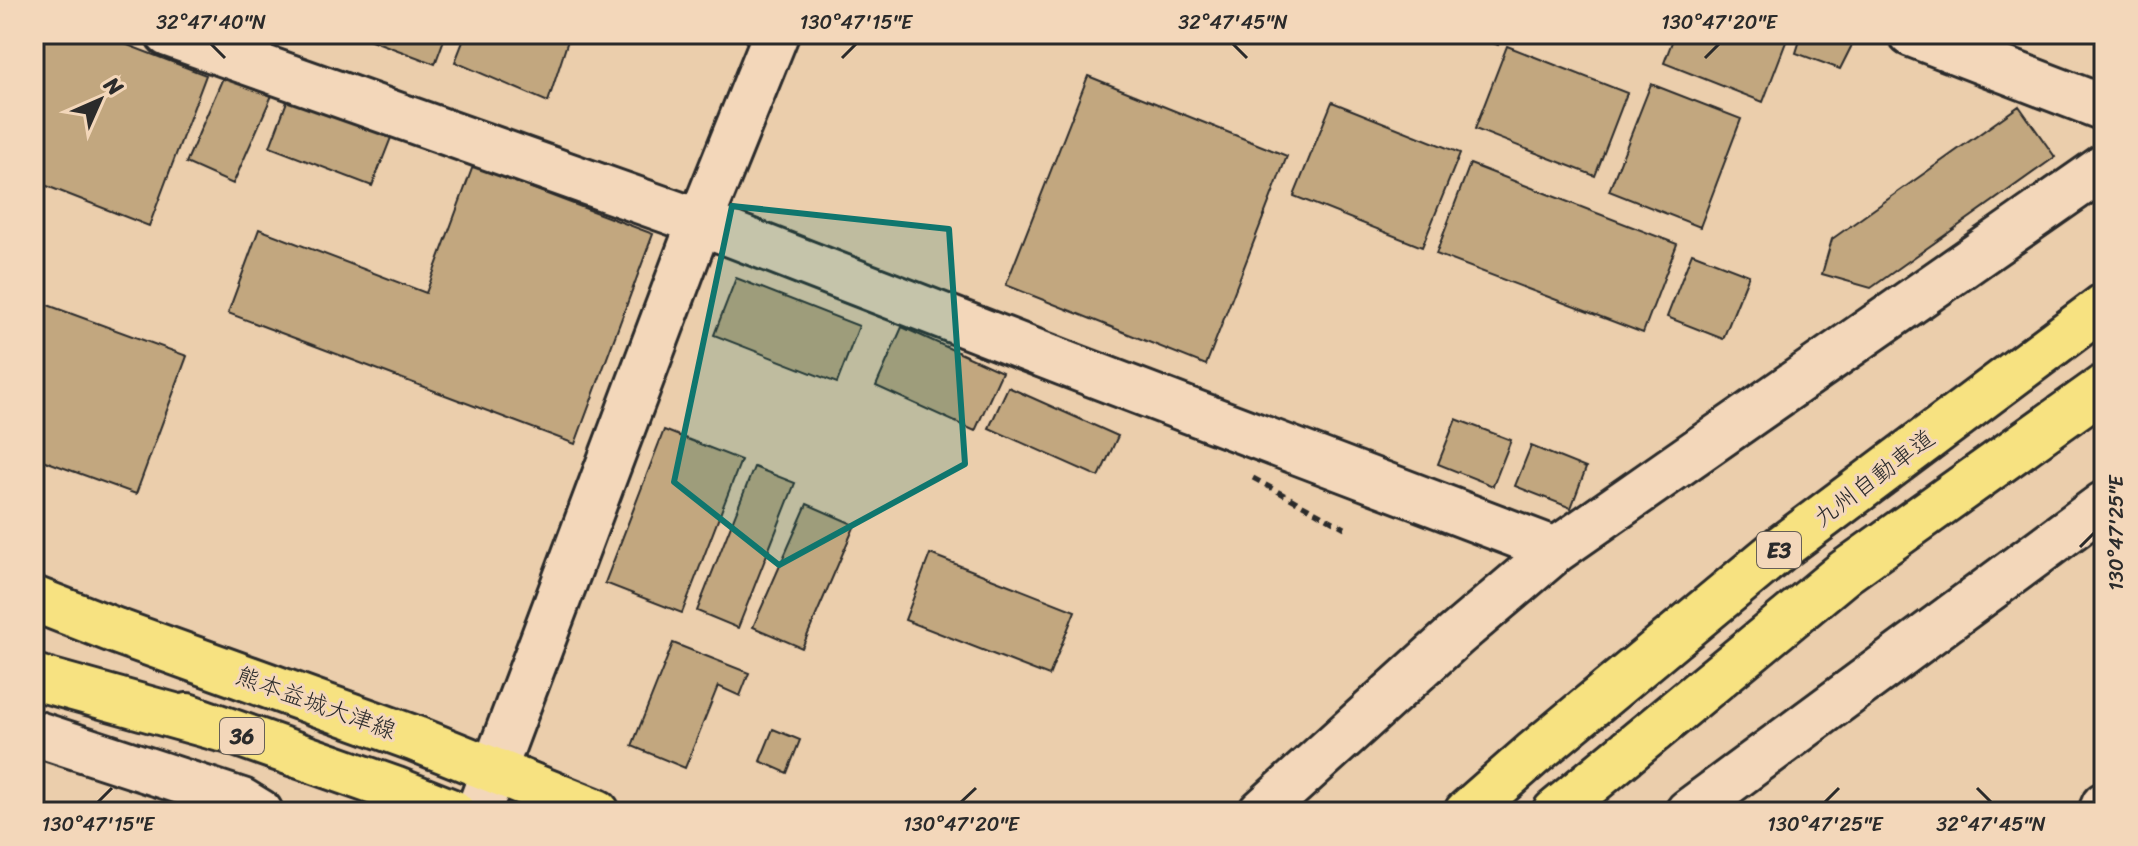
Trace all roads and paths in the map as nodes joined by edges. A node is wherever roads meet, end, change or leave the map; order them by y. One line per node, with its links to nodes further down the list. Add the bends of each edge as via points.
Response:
1 (168, 34): 6 (street)
2 (776, 34): 6 (street)
3 (1911, 34): 4 (street)
4 (2104, 108)
5 (2104, 167): 10 (street)
6 (700, 222): 10 (street); 18 (street)
7 (2104, 306): 25 (main road, 九州自動車道 / E3, via 1781,548)
8 (2104, 387): 26 (main road, E3, via 1845,572)
9 (2104, 504): 27 (street)
10 (1556, 550): 24 (street)
11 (34, 589): 13 (street)
12 (34, 599): 13 (main road, 熊本益城大津線 / 36)
13 (116, 631): 18 (main road, 熊本益城大津線 / 36)
14 (34, 655): 16 (main road, 36)
15 (34, 677): 16 (main road)
16 (221, 729): 21 (main road, 36)
17 (34, 733): 20 (street, via 242,801)
18 (492, 771): 22 (street); 23 (main road, 熊本益城大津線 / 36)
19 (2104, 805): 28 (street)
20 (260, 812)
21 (452, 812)
22 (478, 812)
23 (597, 812)
24 (1261, 812)
25 (1467, 812)
26 (1555, 812)
27 (1688, 812)
28 (2101, 812)

